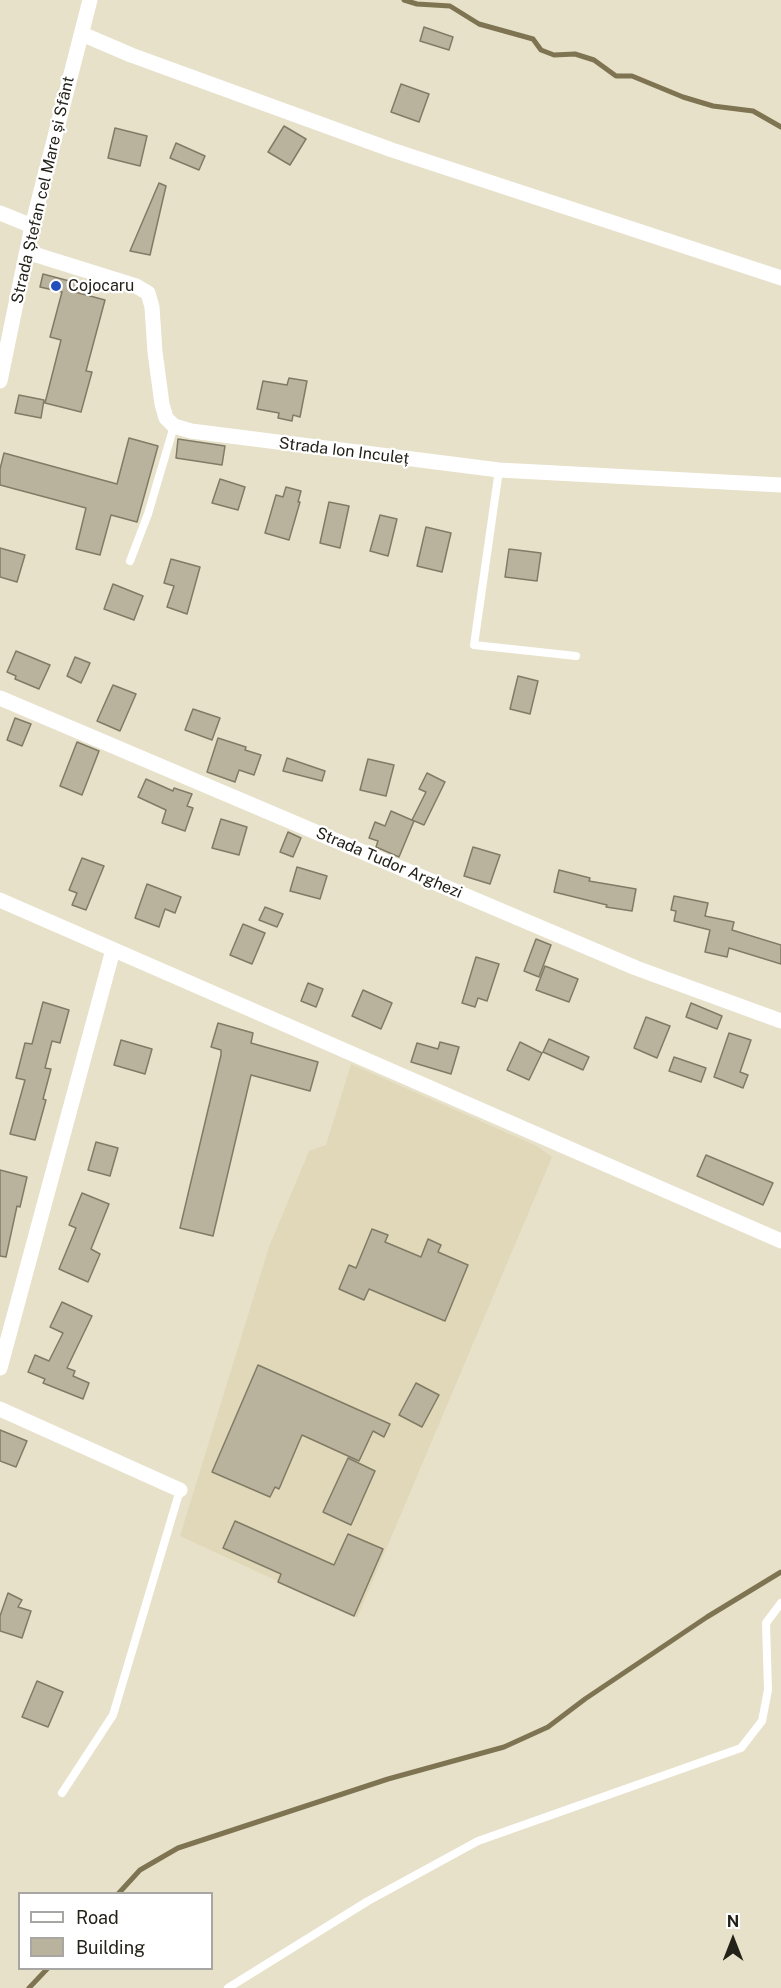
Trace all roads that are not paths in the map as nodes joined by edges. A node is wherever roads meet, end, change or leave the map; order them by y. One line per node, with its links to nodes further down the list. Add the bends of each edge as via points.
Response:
1 (90, 0): 2 (street, Strada Ștefan cel Mare și Sfânt)
2 (82, 34): 4 (street, Strada Ștefan cel Mare și Sfânt); 6 (street, via 392,150)
3 (0, 213): 4 (street)
4 (32, 226): 5 (street, Strada Ștefan cel Mare și Sfânt)
5 (27, 252): 7 (street, Strada Ștefan cel Mare și Sfânt); 8 (street, via 148,293 162,404 166,418)
6 (781, 278)
7 (0, 381)
8 (174, 426): 9 (street, Strada Ion Inculeț); 11 (lane)
9 (499, 470): 10 (street, Strada Ion Inculeț); 12 (lane, via 474,645)
10 (781, 485)
11 (130, 561)
12 (576, 656)
13 (0, 698): 16 (street, Strada Tudor Arghezi, via 636,968)
14 (0, 900): 15 (street)
15 (113, 950): 17 (street); 18 (street)
16 (781, 1021)
17 (781, 1241)
18 (0, 1368)
19 (0, 1409): 20 (street)
20 (180, 1490): 22 (lane, via 113,1715)
21 (781, 1603): 23 (lane, via 766,1623 768,1690 762,1721 741,1748 478,1841 368,1901)
22 (62, 1793)
23 (228, 1988)

